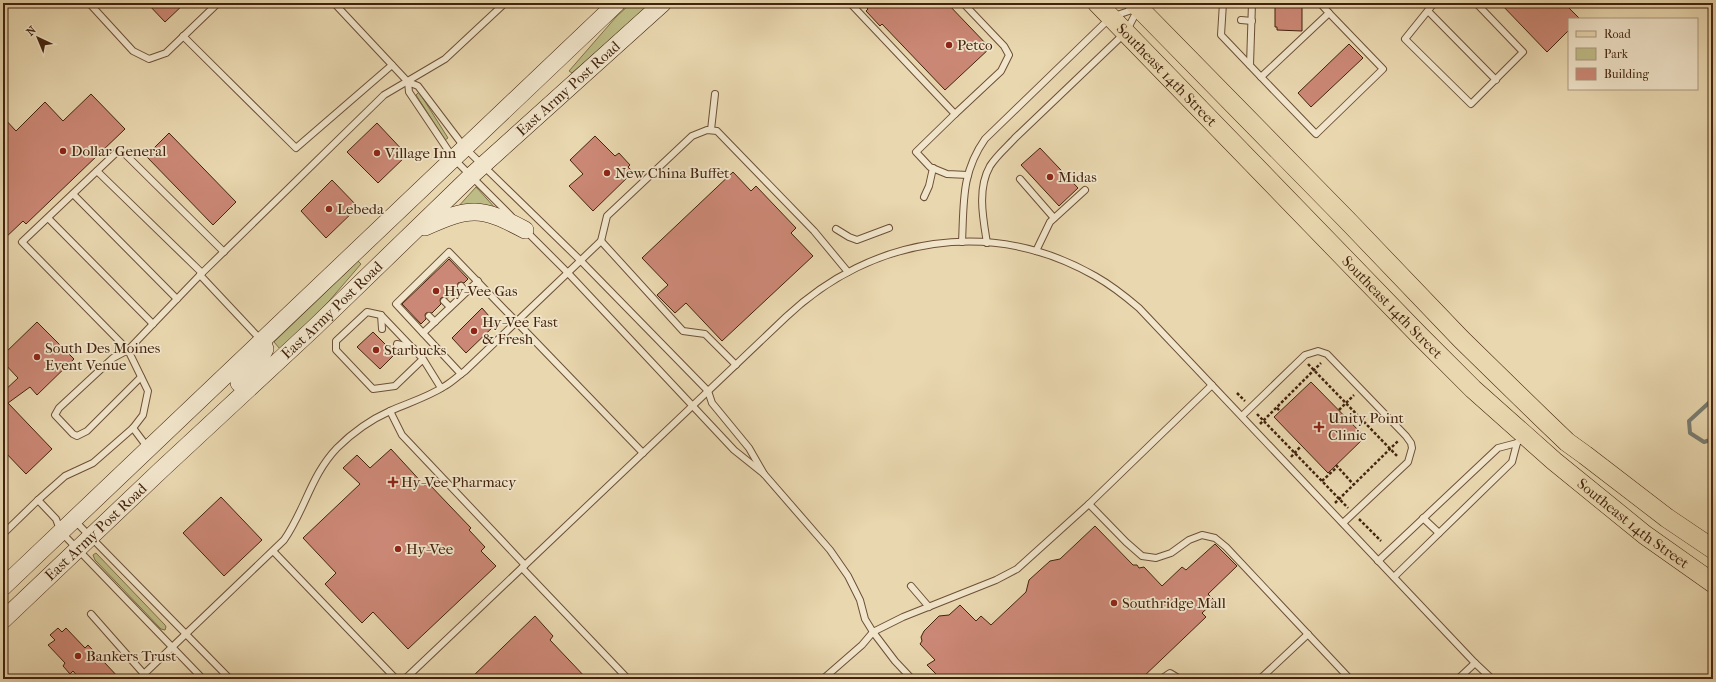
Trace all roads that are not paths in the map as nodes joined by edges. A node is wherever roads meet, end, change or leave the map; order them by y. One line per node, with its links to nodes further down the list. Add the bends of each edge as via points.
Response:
1 (89, 3): 23 (lane, via 133,51 149,59 166,53)
2 (218, 3): 23 (lane)
3 (334, 3): 24 (lane)
4 (505, 3): 28 (lane, via 445,59)
5 (617, 3): 32 (main road, East Army Post Road)
6 (663, 3): 35 (main road, East Army Post Road)
7 (850, 3): 30 (lane)
8 (963, 3): 30 (lane, via 1004,46 1008,55 1001,71)
9 (1097, 3): 19 (main road, Southeast 14th Street)
10 (1223, 3): 25 (lane, via 1225,20 1221,36)
11 (1248, 3): 12 (lane)
12 (1252, 3): 21 (lane)
13 (1320, 3): 18 (lane)
14 (1434, 3): 17 (lane)
15 (1476, 3): 27 (lane, via 1523,52)
16 (1136, 6): 19 (lane); 22 (lane); 99 (main road, Southeast 14th Street, via 1461,339 1543,419 1616,480)
17 (1428, 11): 27 (lane); 27 (lane, via 1405,39 1471,104)
18 (1329, 13): 26 (lane); 26 (lane, via 1383,69 1316,134)
19 (1110, 17): 22 (main road, Southeast 14th Street); 36 (lane, via 985,139 977,150)
20 (1241, 20): 21 (lane)
21 (1252, 21): 25 (lane)
22 (1126, 32): 49 (lane, via 1015,138 990,167 982,204); 84 (main road, Southeast 14th Street)
23 (183, 36): 24 (lane, via 296,148)
24 (392, 65): 28 (lane)
25 (1250, 65): 26 (lane)
26 (1261, 77)
27 (1496, 80)
28 (408, 82): 32 (lane, via 409,92); 32 (lane, via 418,86); 51 (lane, via 384,95)
29 (715, 94): 31 (lane)
30 (955, 114): 33 (lane, via 916,152)
31 (711, 130): 47 (lane, via 692,136 607,216); 53 (lane, via 717,131 814,231)
32 (459, 154): 35 (lane); 35 (lane); 69 (main road, East Army Post Road)
33 (933, 168): 36 (lane, via 947,174); 40 (lane)
34 (97, 171): 39 (lane); 51 (lane, via 120,149); 55 (lane)
35 (477, 171): 45 (lane); 46 (main road, East Army Post Road); 52 (lane)
36 (968, 175): 48 (lane, via 964,186)
37 (1020, 179): 42 (lane)
38 (1085, 190): 42 (lane)
39 (73, 194): 41 (lane); 59 (lane)
40 (924, 197)
41 (48, 218): 66 (lane); 72 (lane, via 22,242)
42 (1054, 218): 50 (lane, via 1047,226)
43 (889, 228): 44 (lane, via 857,240)
44 (836, 229)
45 (525, 230): 46 (main road, via 488,213 472,211 451,216); 54 (lane)
46 (414, 232): 87 (main road, East Army Post Road)
47 (601, 241): 52 (lane); 74 (lane, via 683,331 705,334)
48 (962, 242): 49 (lane); 53 (lane, via 915,247 889,254)
49 (987, 243): 50 (lane)
50 (1036, 251): 77 (lane, via 1072,264 1118,291 1139,308)
51 (224, 252): 55 (lane)
52 (581, 261): 54 (lane); 79 (lane)
53 (848, 272): 74 (lane, via 817,290 796,307)
54 (568, 273): 64 (lane); 80 (lane)
55 (201, 274): 59 (lane); 69 (lane)
56 (478, 281): 58 (lane); 64 (lane); 68 (lane, via 450,252 396,304)
57 (461, 286): 58 (lane)
58 (466, 292): 61 (lane)
59 (178, 299): 66 (lane)
60 (444, 301): 61 (lane)
61 (450, 307): 65 (lane)
62 (382, 315): 67 (lane); 71 (lane); 73 (lane, via 367,312 336,341 336,350 373,388 395,386)
63 (429, 316): 65 (lane)
64 (518, 321): 75 (lane); 86 (lane)
65 (435, 322): 68 (lane)
66 (153, 324): 72 (lane)
67 (382, 329)
68 (423, 333): 75 (lane)
69 (262, 341): 85 (main road, East Army Post Road); 87 (main road, via 265,349 253,369 198,420)
70 (397, 344): 71 (lane)
71 (413, 348): 73 (lane)
72 (128, 350): 76 (lane); 76 (lane, via 113,358 59,408 55,415 77,436 87,431)
73 (423, 358): 78 (lane)
74 (736, 364): 79 (lane)
75 (461, 374): 78 (lane)
76 (141, 377): 83 (lane, via 148,391 143,415)
77 (1212, 385): 82 (lane); 90 (lane)
78 (441, 388): 81 (lane)
79 (708, 392): 80 (lane); 88 (lane, via 712,403 749,448)
80 (693, 406): 86 (lane); 88 (lane, via 734,450)
81 (390, 411): 100 (lane, via 353,433 336,449 310,488 294,526); 102 (lane, via 406,440)
82 (1242, 416): 93 (lane); 93 (lane, via 1305,355 1318,351 1327,354 1409,439 1412,448 1408,462)
83 (133, 428): 85 (lane); 89 (lane, via 93,463 65,476)
84 (1521, 439): 91 (lane, via 1498,448); 95 (lane, via 1512,462); 104 (main road, Southeast 14th Street, via 1645,535)
85 (148, 448): 92 (main road, East Army Post Road)
86 (643, 453): 102 (lane)
87 (176, 456): 97 (main road, East Army Post Road)
88 (764, 474): 110 (lane, via 826,544 848,576 860,600 865,619)
89 (38, 500): 94 (lane, via 56,519); 96 (lane)
90 (1089, 504): 107 (lane, via 1017,569); 112 (lane, via 1142,556 1156,558 1171,553 1202,534 1215,538)
91 (1423, 518): 95 (lane); 101 (lane)
92 (74, 520): 94 (main road, East Army Post Road); 97 (lane)
93 (1343, 523): 101 (lane)
94 (61, 532): 98 (lane); 106 (main road, East Army Post Road)
95 (1438, 533): 103 (lane)
96 (3, 534)
97 (91, 536): 98 (main road, East Army Post Road); 111 (lane)
98 (77, 549): 109 (main road, East Army Post Road); 113 (lane)
99 (1713, 549)
100 (274, 552): 111 (lane); 117 (lane)
101 (1378, 561): 103 (lane)
102 (523, 567): 118 (lane); 119 (lane)
103 (1394, 577): 114 (lane)
104 (1713, 583)
105 (912, 586): 107 (lane)
106 (3, 587)
107 (929, 607): 110 (lane)
108 (91, 614): 113 (lane, via 144,674)
109 (3, 620)
110 (873, 632): 120 (lane); 121 (lane)
111 (187, 634): 113 (lane); 116 (lane)
112 (1308, 634): 124 (lane); 125 (lane)
113 (172, 647): 115 (lane)
114 (1475, 663): 126 (lane); 127 (lane)
115 (203, 679)
116 (230, 679)
117 (396, 679)
118 (405, 679)
119 (628, 679)
120 (823, 679)
121 (912, 679)
122 (1161, 679): 123 (lane, via 1170,673)
123 (1180, 679)
124 (1260, 679)
125 (1350, 679)
126 (1458, 679)
127 (1492, 679)

